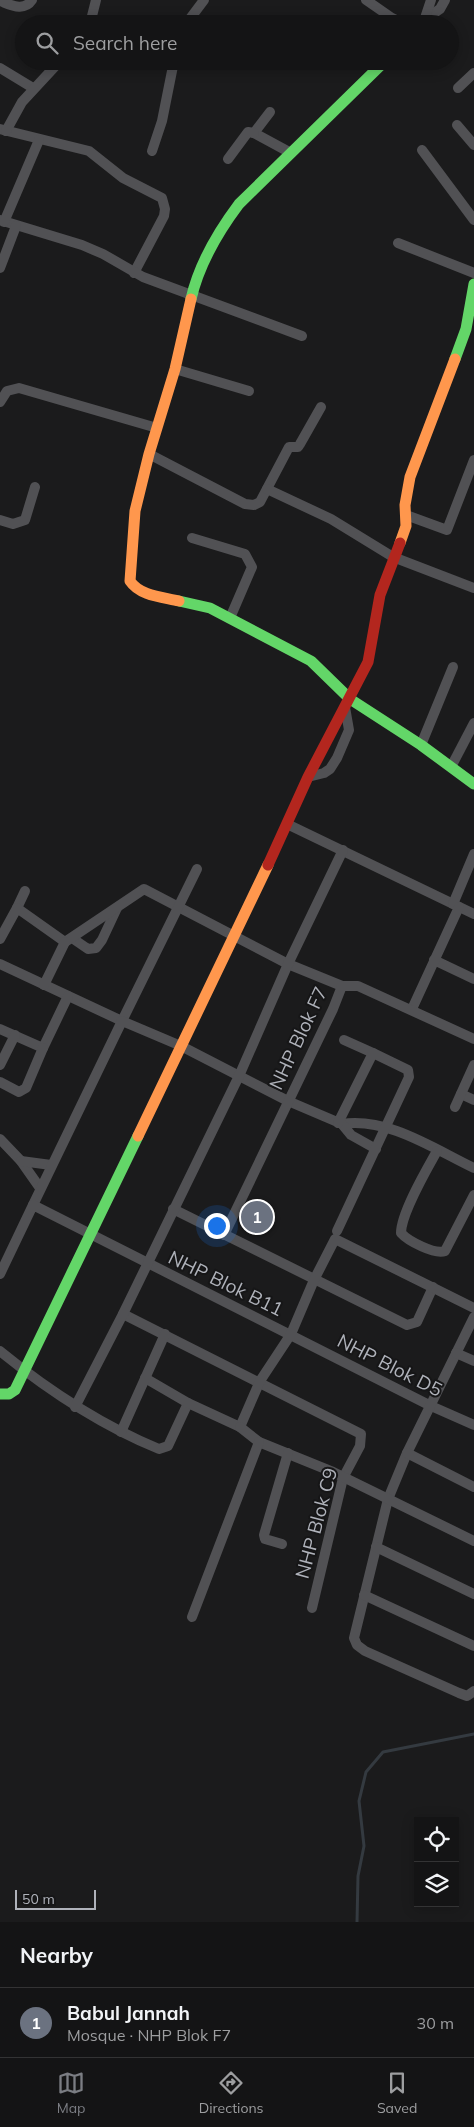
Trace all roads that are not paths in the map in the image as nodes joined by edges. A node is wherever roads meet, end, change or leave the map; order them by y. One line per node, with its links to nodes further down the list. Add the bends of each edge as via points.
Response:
1 (32, 0): 7 (street, via 20,7)
2 (96, 0): 8 (street)
3 (204, 0): 9 (street)
4 (366, 0): 10 (street)
5 (431, 0): 11 (street)
6 (444, 0): 12 (street)
7 (0, 1)
8 (92, 15)
9 (193, 15)
10 (388, 15)
11 (426, 15)
12 (433, 15)
13 (0, 68): 18 (street)
14 (51, 70): 18 (street)
15 (172, 70): 27 (street)
16 (376, 70): 28 (street)
17 (474, 73): 19 (street)
18 (33, 88): 22 (street)
19 (458, 88)
20 (270, 112): 23 (street)
21 (457, 125): 25 (street)
22 (3, 130): 24 (street)
23 (254, 133): 28 (street); 29 (street, via 248,132)
24 (39, 140): 31 (street); 35 (street, via 89,151 123,178 164,200 164,216)
25 (474, 145)
26 (422, 150): 30 (street)
27 (152, 151)
28 (291, 153): 38 (street, via 229,216 200,270)
29 (228, 159)
30 (474, 220)
31 (2, 221): 32 (street)
32 (16, 226): 34 (street); 35 (street, via 82,245)
33 (398, 243): 36 (street)
34 (0, 268)
35 (134, 273): 38 (street)
36 (474, 273)
37 (474, 284): 49 (street, via 466,329 410,477 405,498)
38 (192, 294): 39 (street); 40 (street)
39 (302, 336)
40 (175, 369): 41 (street); 44 (street)
41 (248, 391)
42 (0, 402): 44 (street, via 7,391 19,388)
43 (321, 407): 48 (street, via 300,446 288,449)
44 (158, 428): 45 (street)
45 (149, 454): 48 (street, via 245,504 260,502); 54 (street, via 136,511 129,574 131,586 142,592 210,608)
46 (474, 460): 49 (street, via 447,530)
47 (35, 488): 50 (street, via 25,520 13,524)
48 (267, 489): 52 (street, via 331,519)
49 (406, 515): 52 (street, via 406,526)
50 (0, 520)
51 (192, 538): 54 (street, via 245,554 251,563)
52 (394, 557): 53 (street); 56 (street, via 377,608 371,651)
53 (474, 588)
54 (230, 618): 56 (street, via 312,662)
55 (453, 667): 58 (street)
56 (347, 703): 58 (street); 60 (street); 60 (street, via 349,730 337,758 324,773)
57 (474, 722): 59 (street)
58 (421, 745): 59 (street)
59 (451, 767): 61 (street)
60 (308, 777): 62 (street)
61 (474, 784)
62 (287, 824): 63 (street); 72 (street)
63 (343, 850): 68 (street); 77 (street)
64 (474, 854): 68 (street)
65 (197, 869): 69 (street)
66 (25, 891): 70 (street)
67 (118, 905): 69 (street, via 144,889); 74 (street); 74 (street, via 99,946 88,949)
68 (456, 905): 71 (street); 75 (street)
69 (179, 906): 72 (street); 83 (street)
70 (17, 908): 73 (street); 74 (street)
71 (474, 914)
72 (235, 936): 77 (street); 88 (street)
73 (0, 939)
74 (68, 940): 79 (street)
75 (434, 960): 78 (street); 82 (street)
76 (0, 964): 79 (street)
77 (288, 964): 80 (street); 93 (street)
78 (474, 978)
79 (44, 985): 81 (street)
80 (342, 986): 82 (street, NHP Blok F7, via 358,986); 97 (street, NHP Blok F7)
81 (68, 996): 83 (street); 89 (street)
82 (412, 1009): 86 (street, NHP Blok F7)
83 (122, 1020): 88 (street); 105 (street)
84 (0, 1029): 85 (street)
85 (15, 1036): 89 (street); 91 (street)
86 (474, 1039)
87 (344, 1040): 90 (street)
88 (181, 1046): 93 (street); 111 (street)
89 (43, 1048): 94 (street, via 23,1091)
90 (372, 1053): 99 (street); 100 (street, via 404,1067 410,1073)
91 (0, 1065)
92 (474, 1065): 95 (street)
93 (239, 1076): 97 (street); 110 (street)
94 (0, 1082)
95 (461, 1094): 96 (street); 98 (street)
96 (474, 1100)
97 (288, 1101): 99 (street); 112 (street, NHP Blok F7)
98 (455, 1107)
99 (340, 1123): 100 (street); 102 (street, via 351,1135)
100 (386, 1127): 102 (street); 103 (street)
101 (0, 1139): 104 (street)
102 (376, 1149): 113 (street)
103 (437, 1151): 106 (street); 108 (street, via 402,1224 401,1233 432,1250 445,1251)
104 (21, 1161): 105 (street); 107 (street)
105 (51, 1165): 107 (street)
106 (474, 1168)
107 (40, 1188): 109 (street)
108 (474, 1195)
109 (33, 1205): 111 (street, NHP Blok B11); 115 (street)
110 (173, 1209): 112 (street); 114 (street)
111 (90, 1235): 114 (street, NHP Blok B11); 126 (street)
112 (224, 1235): 116 (street)
113 (336, 1235): 116 (street); 117 (street)
114 (147, 1264): 119 (street); 122 (street, NHP Blok B11)
115 (0, 1274)
116 (314, 1280): 117 (street, via 407,1325 416,1322); 122 (street)
117 (433, 1287): 118 (street)
118 (474, 1308)
119 (124, 1314): 121 (street); 131 (street)
120 (474, 1317): 124 (street)
121 (165, 1334): 127 (street); 128 (street)
122 (291, 1334): 128 (street); 132 (street, NHP Blok D5)
123 (0, 1351): 126 (street)
124 (456, 1353): 125 (street); 132 (street)
125 (474, 1361)
126 (24, 1371): 129 (street, via 15,1390); 131 (street)
127 (145, 1378): 130 (street); 135 (street)
128 (260, 1381): 134 (street); 139 (street, NHP Blok C9, via 361,1434)
129 (0, 1394)
130 (188, 1403): 134 (street); 135 (street, via 164,1449)
131 (72, 1404): 135 (street)
132 (431, 1406): 133 (street, NHP Blok D5); 138 (street)
133 (474, 1425)
134 (240, 1427): 136 (street)
135 (121, 1432)
136 (259, 1442): 137 (street); 148 (street)
137 (288, 1453): 139 (street); 143 (street, via 264,1535)
138 (407, 1453): 140 (street); 141 (street)
139 (343, 1478): 141 (street); 147 (street, NHP Blok C9)
140 (474, 1487)
141 (388, 1500): 142 (street); 144 (street)
142 (474, 1541)
143 (282, 1544)
144 (376, 1547): 145 (street); 146 (street)
145 (474, 1594)
146 (364, 1595): 149 (street); 150 (street, via 354,1631 357,1645 459,1693 467,1696)
147 (312, 1608)
148 (192, 1617)
149 (474, 1646)
150 (474, 1691)

